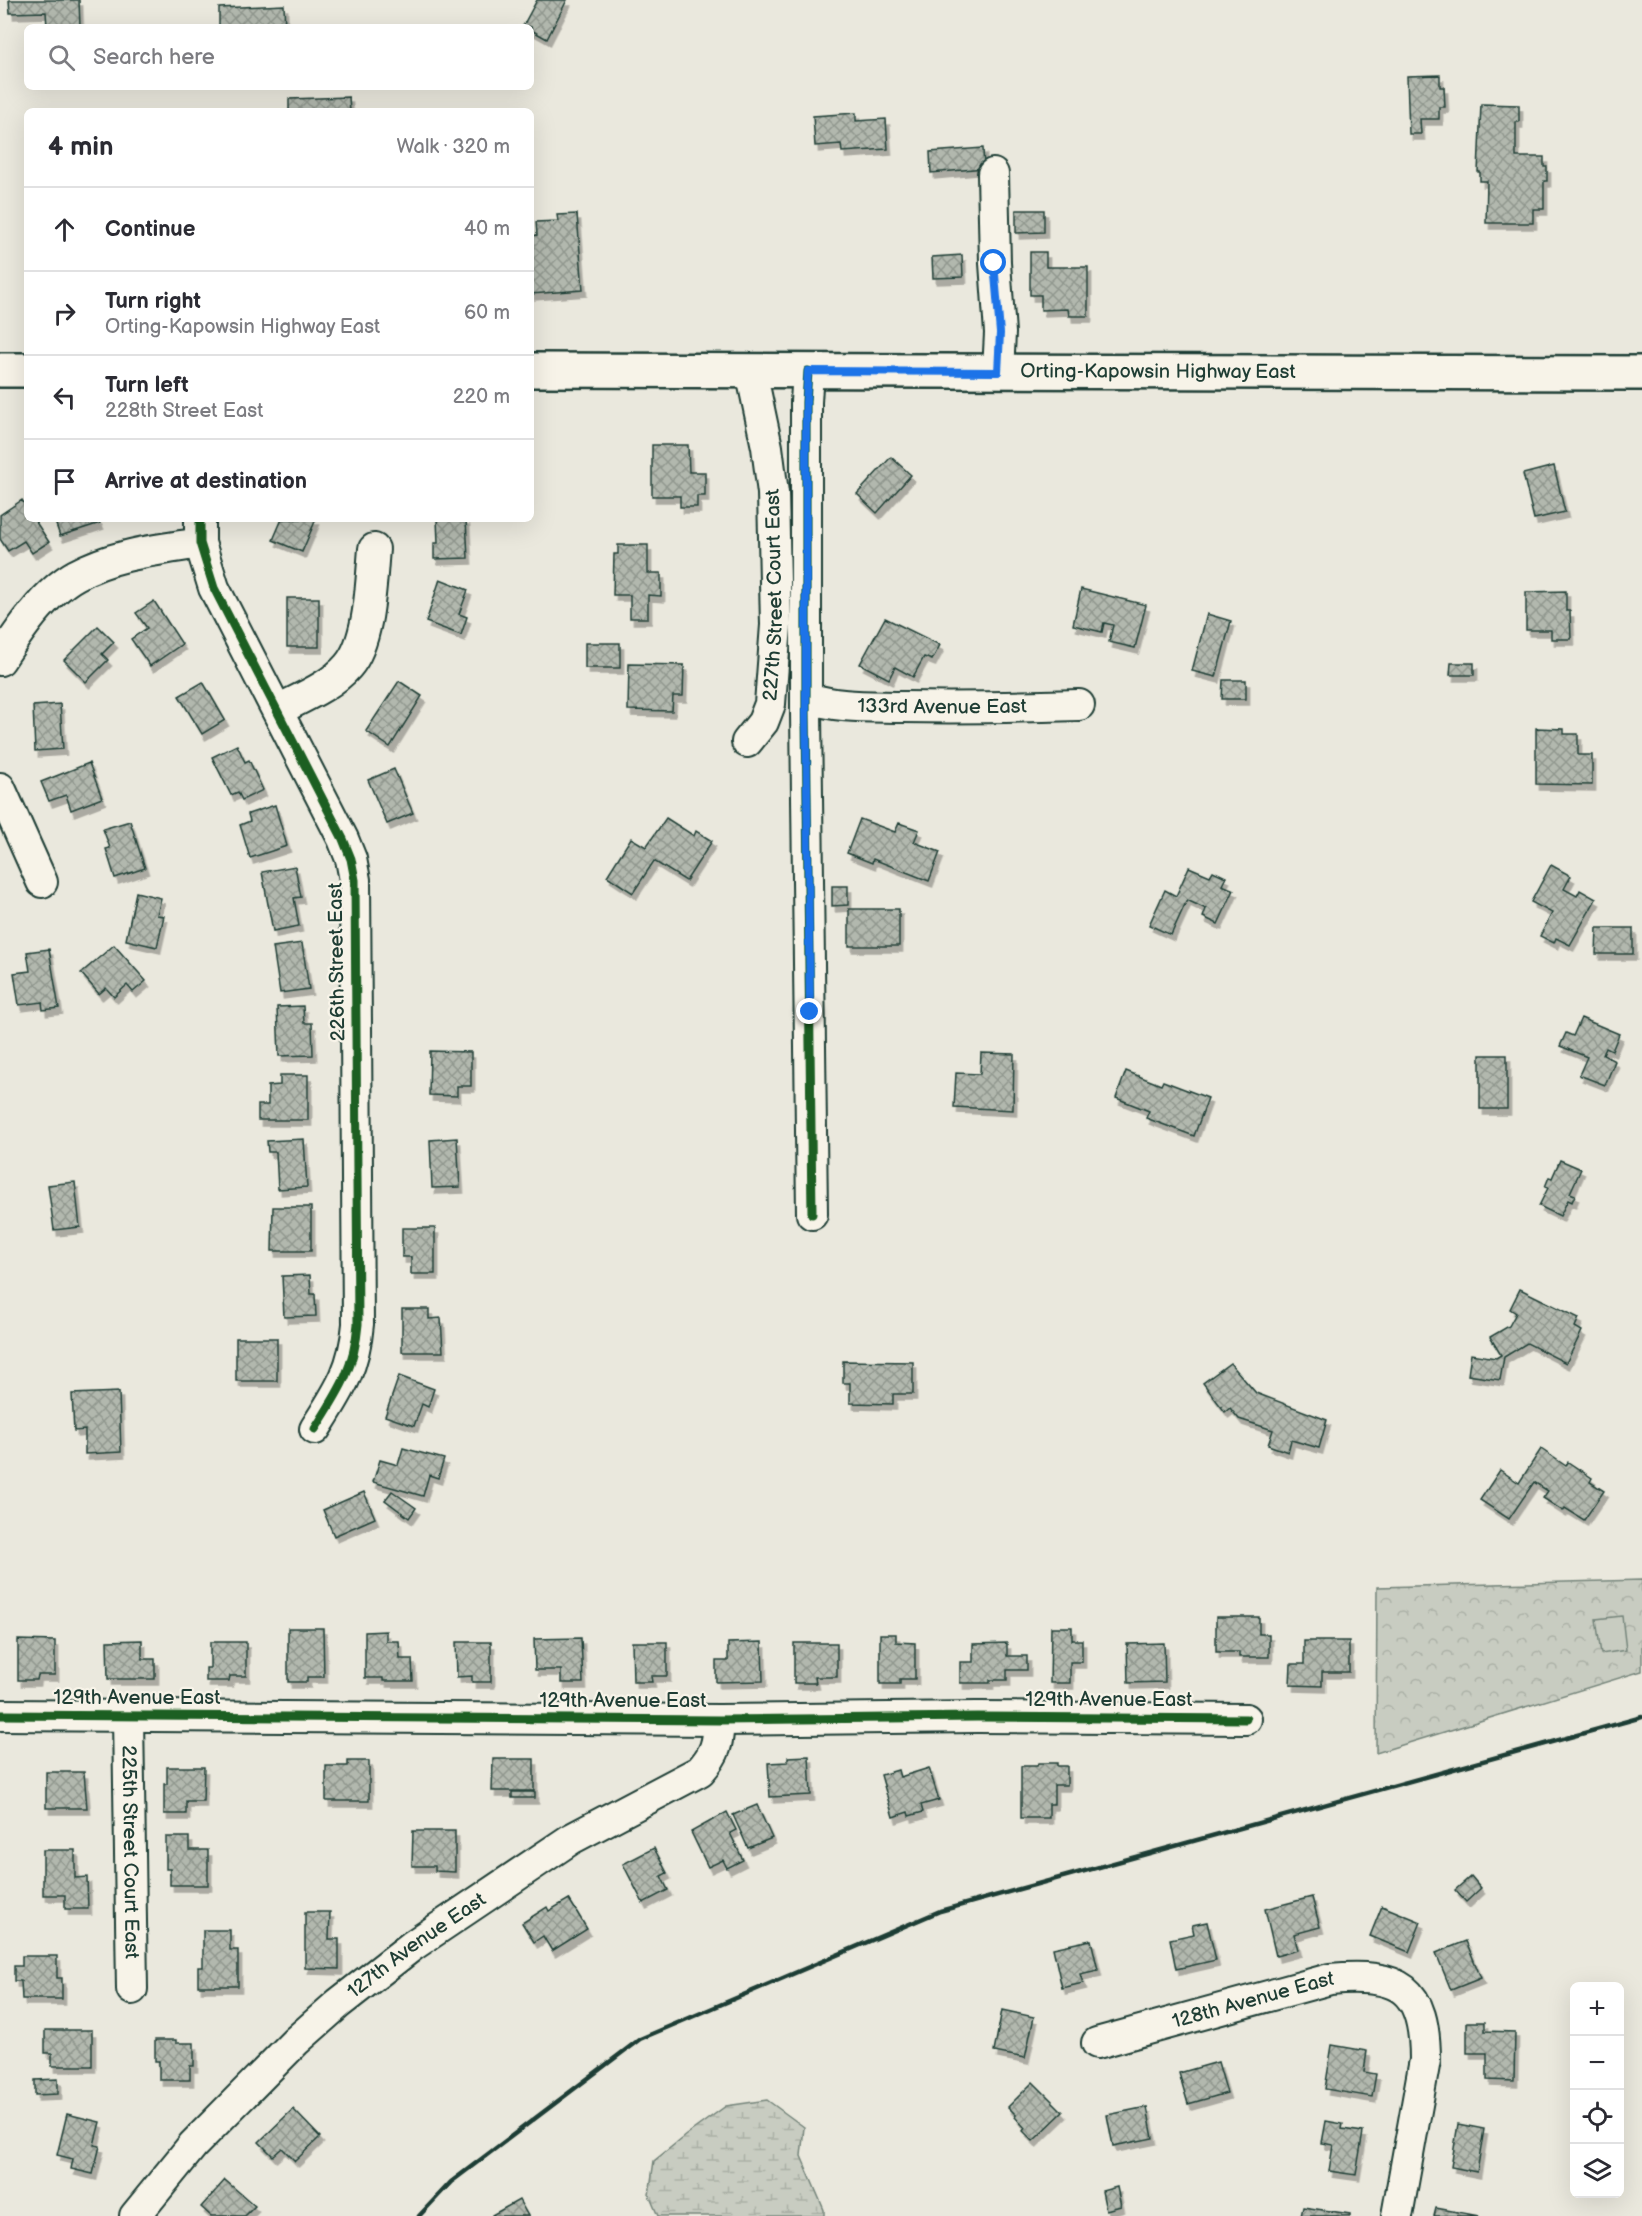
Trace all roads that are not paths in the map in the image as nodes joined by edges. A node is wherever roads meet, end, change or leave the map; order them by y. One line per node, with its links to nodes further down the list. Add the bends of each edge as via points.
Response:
1 (993, 174): 7 (street)
2 (0, 370): 3 (main road)
3 (24, 370)
4 (534, 370): 5 (main road, Orting-Kapowsin Highway East)
5 (751, 371): 6 (main road, Orting-Kapowsin Highway East); 15 (street, 227th Street Court East, via 773,493 776,625 770,704 763,722)
6 (808, 371): 7 (main road, Orting-Kapowsin Highway East); 12 (street)
7 (998, 372): 8 (main road, Orting-Kapowsin Highway East)
8 (1642, 373)
9 (200, 531): 11 (street, via 75,575 34,613); 14 (street, 226th Street East, via 214,588)
10 (374, 549): 14 (street, via 366,623 350,665)
11 (0, 660)
12 (808, 698): 13 (street, 133rd Avenue East, via 827,704 862,706); 18 (street)
13 (1079, 705)
14 (278, 710): 19 (street, 226th Street East, via 344,839 355,880 358,1324 350,1368)
15 (747, 742)
16 (0, 788): 17 (street)
17 (42, 882)
18 (812, 1214)
19 (315, 1429)
20 (0, 1715): 21 (street, 129th Avenue East)
21 (128, 1716): 23 (street, 129th Avenue East); 24 (street, 225th Street Court East)
22 (1246, 1719): 23 (street, 129th Avenue East)
23 (719, 1720): 26 (street, 127th Avenue East, via 718,1744 700,1771 571,1839 412,1946 339,2003 218,2119)
24 (132, 1989)
25 (1097, 2043): 27 (street, 128th Avenue East, via 1330,1979 1357,1977 1394,1983 1414,2000 1423,2022 1425,2060)
26 (135, 2216)
27 (1397, 2216)

